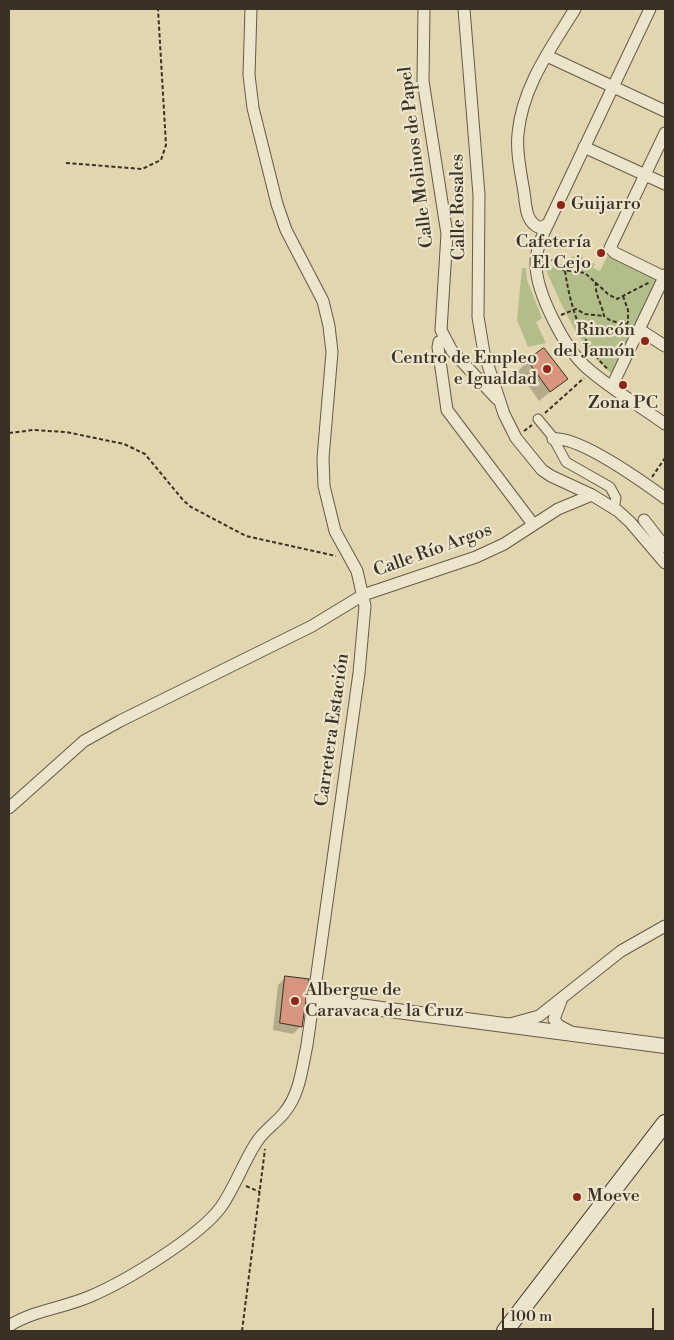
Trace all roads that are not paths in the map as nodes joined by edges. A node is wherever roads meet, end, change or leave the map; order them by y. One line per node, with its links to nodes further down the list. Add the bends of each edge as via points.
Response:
1 (251, 9): 30 (street, Carretera Estación, via 249,75 253,108 286,230 323,300 329,326 331,371 323,458 324,486 336,531)
2 (424, 9): 16 (street, Calle Molinos de Papel, via 423,81 447,234 440,319)
3 (464, 9): 19 (street, Calle Rosales, via 479,194 478,317 484,353)
4 (575, 9): 6 (street)
5 (650, 9): 7 (street)
6 (547, 56): 7 (street); 13 (street, via 524,101 518,136 527,215 536,227)
7 (613, 86): 8 (street); 10 (street)
8 (665, 111)
9 (665, 132): 11 (street)
10 (584, 147): 11 (street); 13 (street)
11 (645, 175): 12 (street); 14 (street, via 610,248)
12 (665, 184)
13 (548, 224): 18 (street, via 538,246 536,265 554,319 567,342 592,372)
14 (665, 276): 15 (street)
15 (639, 332): 17 (street); 18 (street)
16 (445, 341): 19 (street); 27 (street, via 441,340 438,347 447,410)
17 (665, 346)
18 (615, 381): 21 (street)
19 (500, 402): 23 (street, via 516,438 546,473)
20 (538, 419): 22 (street)
21 (665, 424)
22 (554, 439): 24 (street, via 581,446); 25 (street, via 566,462 610,487 616,498)
23 (592, 495): 25 (street); 27 (street, Calle Río Argos)
24 (665, 498)
25 (614, 508): 29 (street)
26 (644, 520): 28 (street)
27 (533, 524): 30 (street, Calle Río Argos, via 504,544 476,557)
28 (665, 547)
29 (665, 563)
30 (364, 595): 31 (street, Calle Río Argos, via 312,626 84,740); 34 (street, Carretera Estación, via 362,646)
31 (9, 808)
32 (665, 926): 33 (street, via 621,951)
33 (567, 994): 35 (street, via 539,1016); 36 (street, via 555,1011 554,1019)
34 (313, 1000): 35 (street); 39 (street, Carretera Estación, via 296,1092 284,1113 257,1140 222,1205 206,1223 133,1274 90,1296 26,1316)
35 (502, 1025): 36 (street)
36 (575, 1035): 37 (street)
37 (665, 1046)
38 (665, 1124): 40 (main road)
39 (9, 1326)
40 (505, 1331)

